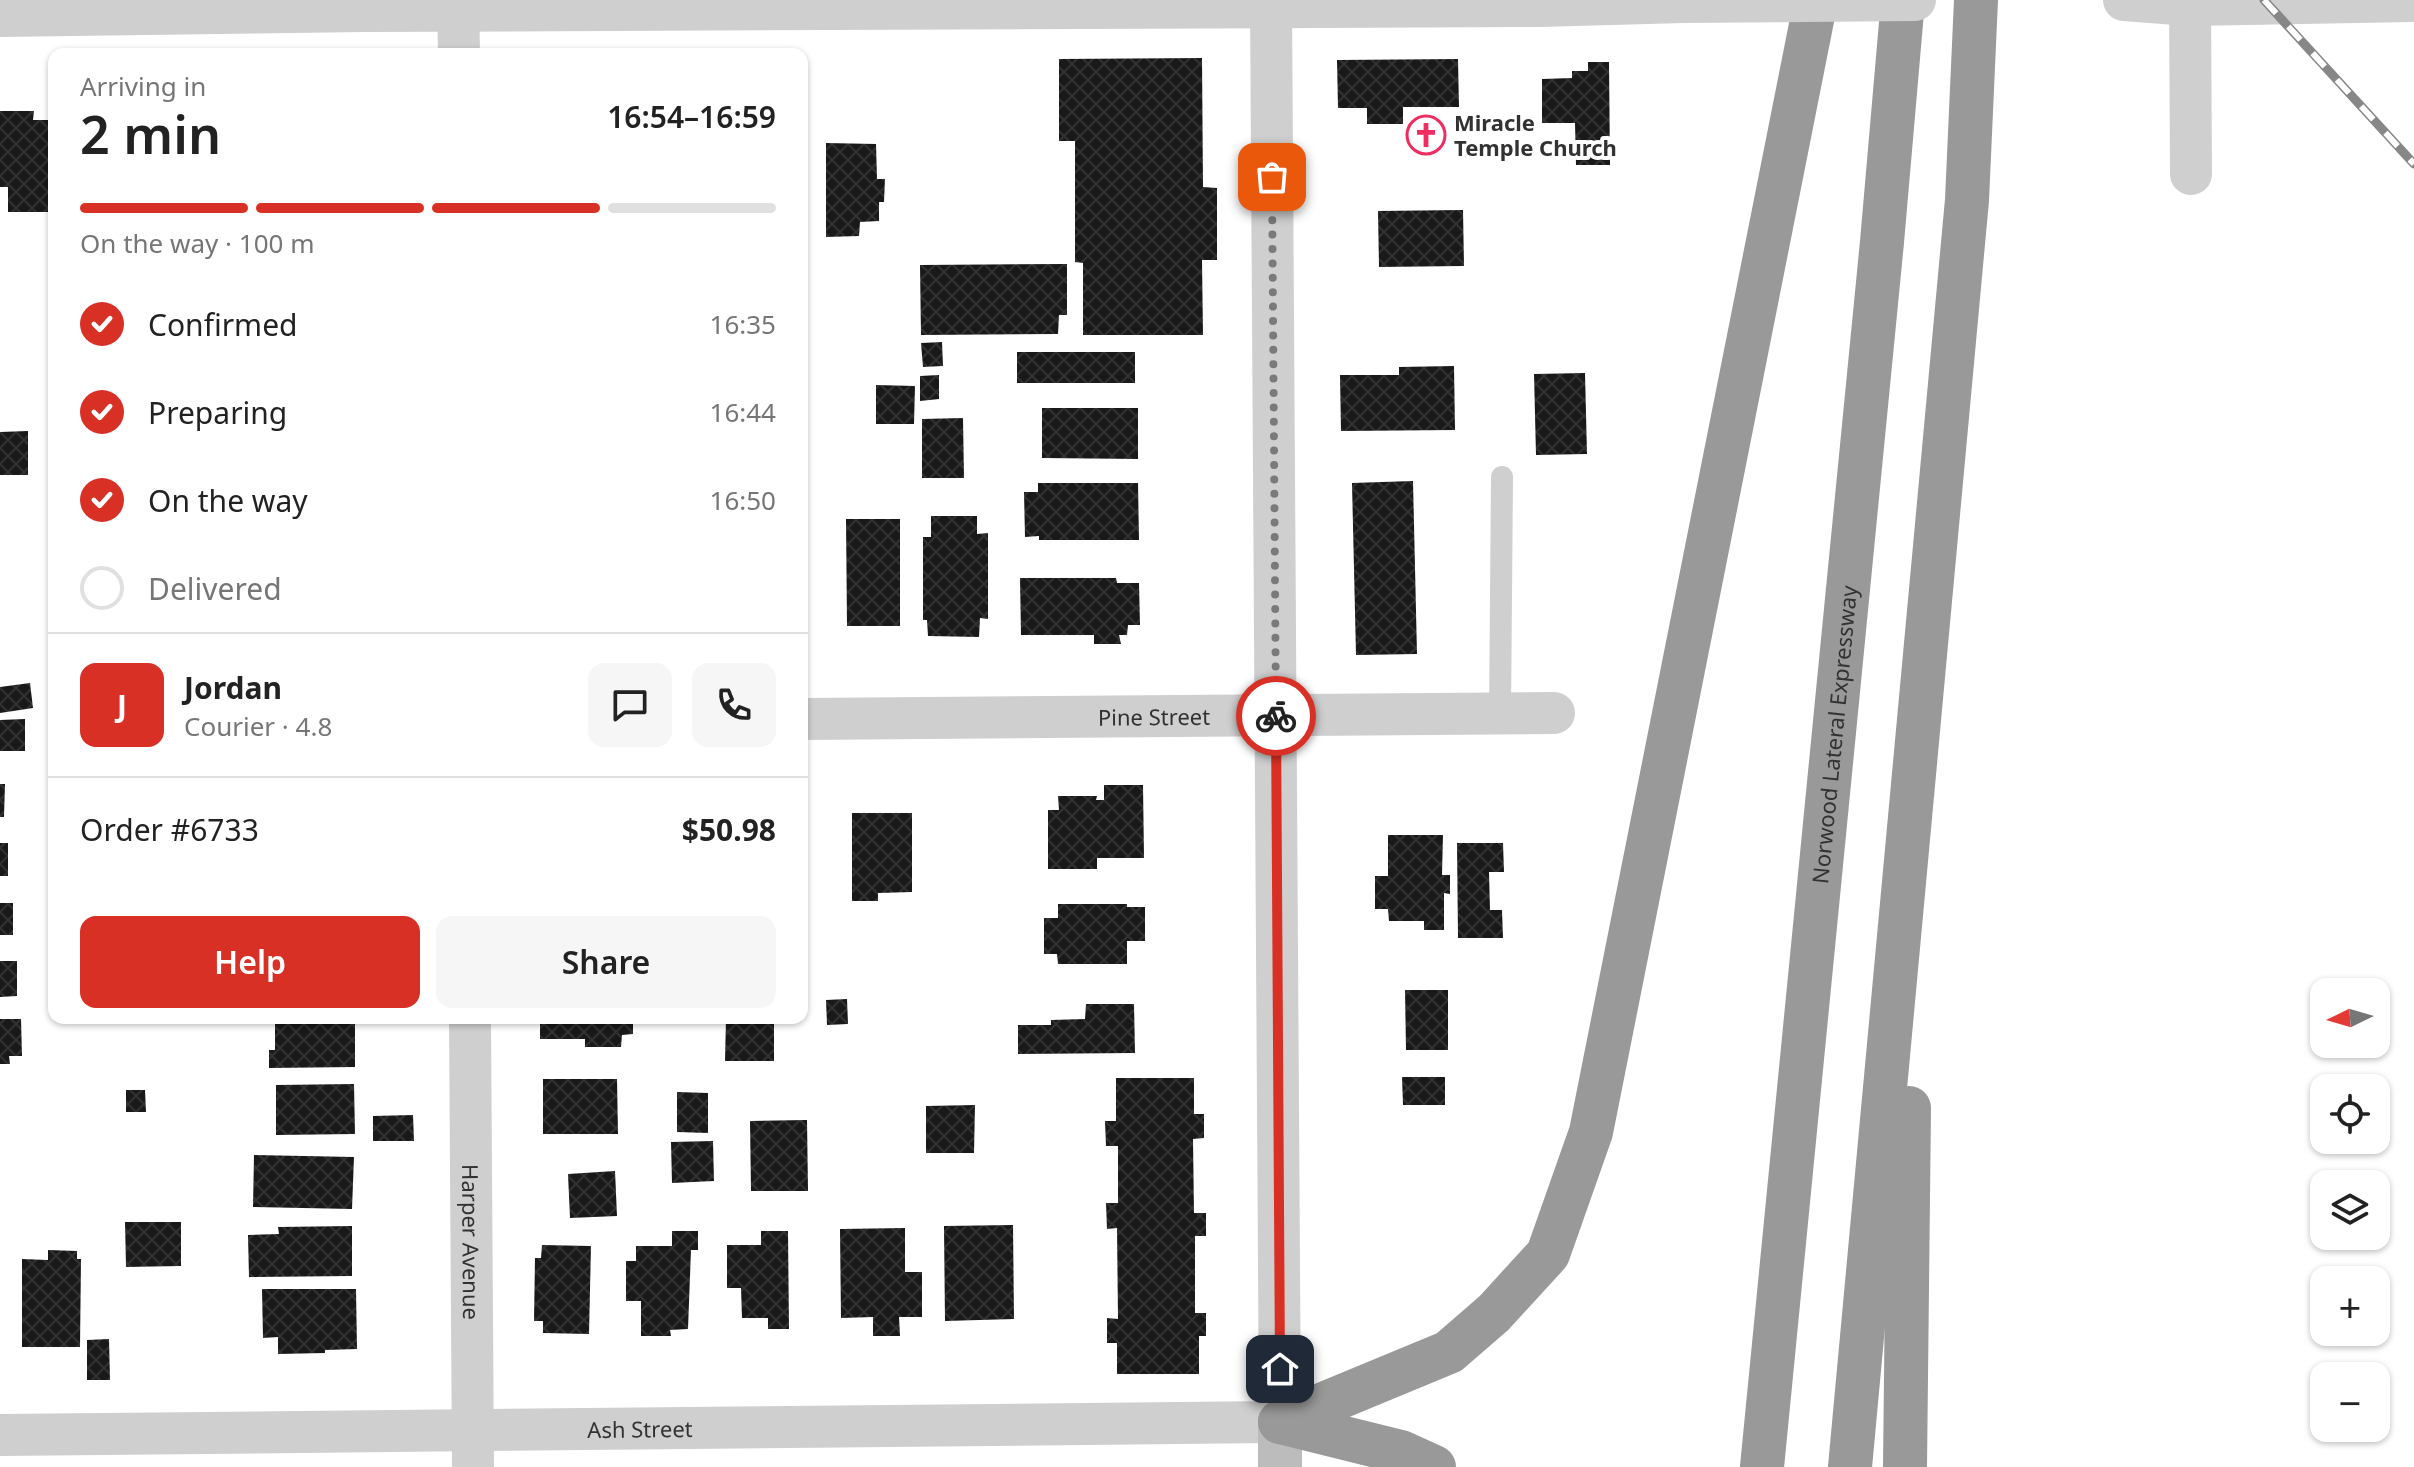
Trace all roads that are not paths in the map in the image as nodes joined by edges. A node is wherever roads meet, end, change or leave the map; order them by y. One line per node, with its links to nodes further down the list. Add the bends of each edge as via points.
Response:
1 (1816, 0): 21 (highway, via 1591,1132 1548,1254 1449,1352)
2 (1903, 0): 26 (highway, Norwood Lateral Expressway)
3 (1915, 0): 8 (street, bridge)
4 (1976, 0): 19 (highway, via 1967,200)
5 (2124, 0): 7 (street)
6 (2414, 1): 7 (street)
7 (2190, 2): 13 (street)
8 (1539, 3): 9 (street)
9 (1271, 4): 10 (street); 17 (street)
10 (458, 6): 11 (street); 12 (street)
11 (0, 16)
12 (459, 48)
13 (2191, 174)
14 (1502, 477): 16 (lane)
15 (1554, 713): 16 (street, Pine Street)
16 (1500, 714): 17 (street, Pine Street)
17 (1276, 715): 18 (street, Pine Street); 21 (street)
18 (808, 719)
19 (1914, 778): 27 (highway); 28 (highway)
20 (470, 1024): 23 (street, Harper Avenue)
21 (1280, 1422): 23 (street, Ash Street); 24 (street); 25 (highway, via 1401,1452)
22 (0, 1435): 23 (street, Ash Street)
23 (473, 1449)
24 (1280, 1467)
25 (1434, 1467)
26 (1762, 1467)
27 (1850, 1467)
28 (1905, 1467)

